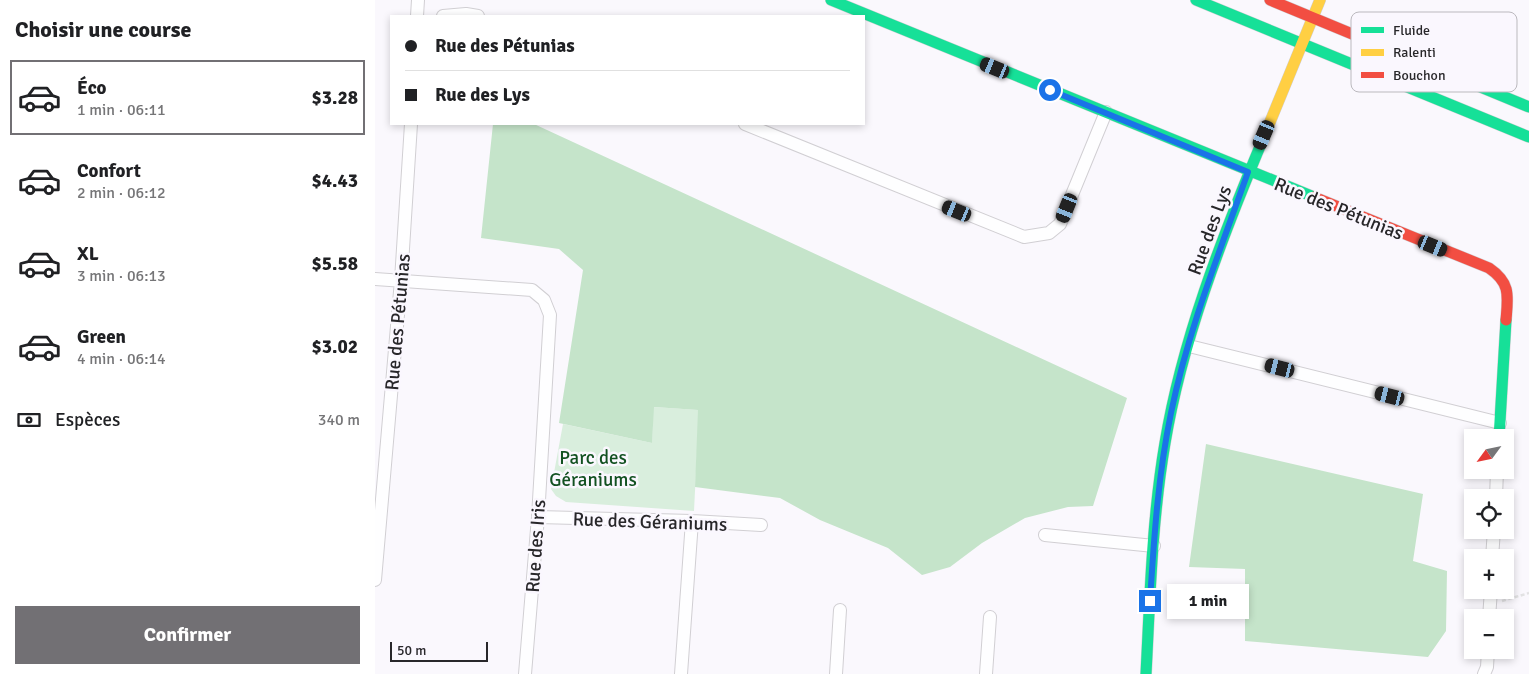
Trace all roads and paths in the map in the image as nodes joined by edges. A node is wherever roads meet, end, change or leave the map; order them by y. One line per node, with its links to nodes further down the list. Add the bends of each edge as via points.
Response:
1 (418, 0): 6 (street)
2 (831, 0): 16 (street, Rue des Pétunias)
3 (1196, 0): 11 (street)
4 (1270, 0): 9 (street)
5 (1320, 0): 9 (street, Rue des Lys)
6 (417, 15)
7 (454, 15): 8 (street)
8 (472, 15)
9 (1313, 18): 10 (street); 11 (street, Rue des Lys)
10 (1351, 34)
11 (1303, 44): 12 (street); 20 (street, Rue des Lys)
12 (1351, 64)
13 (1420, 92): 19 (street)
14 (1493, 92): 15 (street)
15 (1529, 107)
16 (1106, 112): 18 (street, via 1060,224 1049,233 1024,237); 20 (street, Rue des Pétunias)
17 (411, 125): 22 (street, Rue des Pétunias)
18 (747, 125)
19 (1529, 137)
20 (1248, 172): 23 (street, Rue des Lys, via 1207,284); 24 (street, Rue des Pétunias, via 1499,274 1508,293)
21 (375, 279): 22 (street)
22 (401, 280): 26 (street, Rue des Iris, via 531,290 544,300 550,315); 31 (street, Rue des Pétunias)
23 (1189, 346): 24 (street); 30 (street, Rue des Lys, via 1171,412 1161,466)
24 (1499, 423): 25 (street, Rue des Pétunias)
25 (1499, 429)
26 (538, 517): 27 (street, Rue des Géraniums); 39 (street, Rue des Iris)
27 (692, 521): 28 (street, Rue des Géraniums); 40 (street)
28 (761, 525)
29 (1045, 535): 30 (street)
30 (1154, 546): 43 (street, Rue des Lys)
31 (375, 580)
32 (1529, 593): 34 (path)
33 (1490, 599): 34 (street)
34 (1490, 604): 35 (street)
35 (1490, 609)
36 (840, 610): 41 (street)
37 (991, 617): 42 (street)
38 (1487, 659): 44 (street)
39 (525, 674)
40 (681, 674)
41 (836, 674)
42 (986, 674)
43 (1146, 674)
44 (1484, 674)

